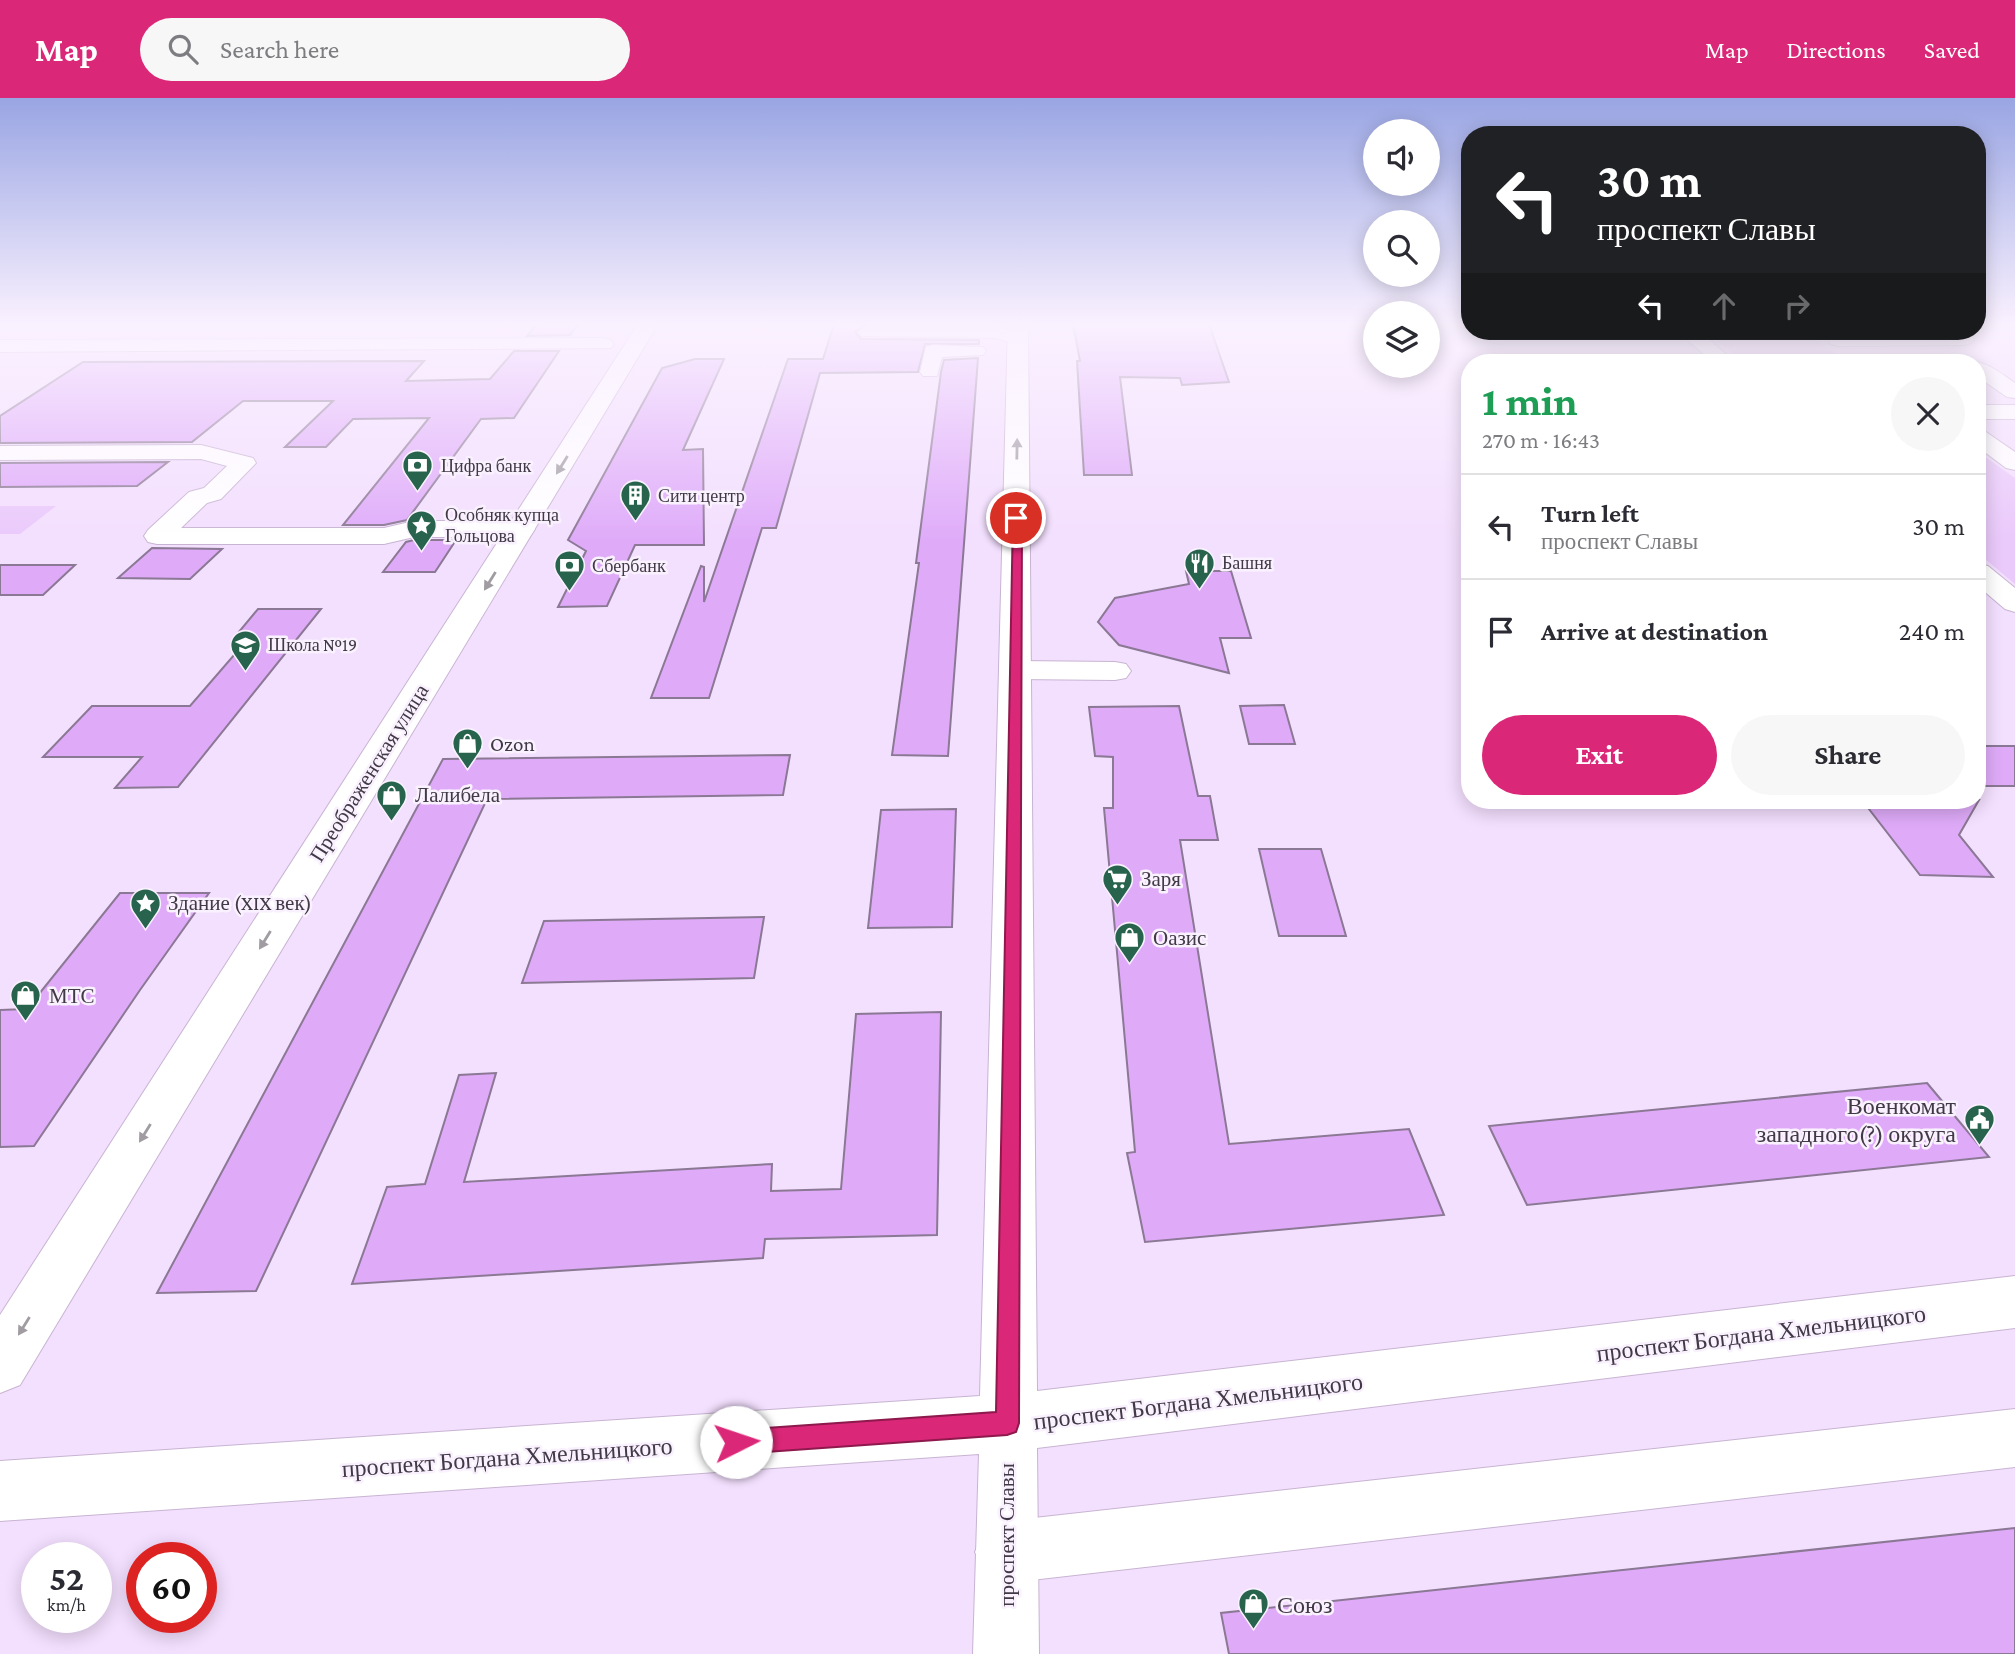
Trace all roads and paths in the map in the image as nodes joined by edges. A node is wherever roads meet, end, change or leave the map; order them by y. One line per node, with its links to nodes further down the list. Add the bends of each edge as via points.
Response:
1 (603, 397): 10 (main road, Преображенская улица, one-way to 10)
2 (1017, 397): 13 (main road, проспект Славы, one-way to 2)
3 (1986, 412): 4 (main road)
4 (2015, 412)
5 (1986, 428): 6 (main road)
6 (2015, 428)
7 (1986, 443): 9 (main road)
8 (0, 453): 10 (main road, via 201,452 244,463 157,536 384,536 414,528)
9 (2015, 463)
10 (522, 529): 16 (main road, Преображенская улица, one-way to 16)
11 (1986, 579): 12 (main road)
12 (2015, 603)
13 (1015, 670): 14 (main road); 17 (main road, проспект Славы)
14 (1115, 671)
15 (2015, 1302): 17 (main road, проспект Богдана Хмельницкого)
16 (0, 1365)
17 (1007, 1423): 19 (main road, проспект Богдана Хмельницкого); 20 (main road, проспект Славы)
18 (2015, 1438): 20 (main road)
19 (0, 1491)
20 (1006, 1552): 21 (main road, проспект Славы)
21 (1006, 1654)

